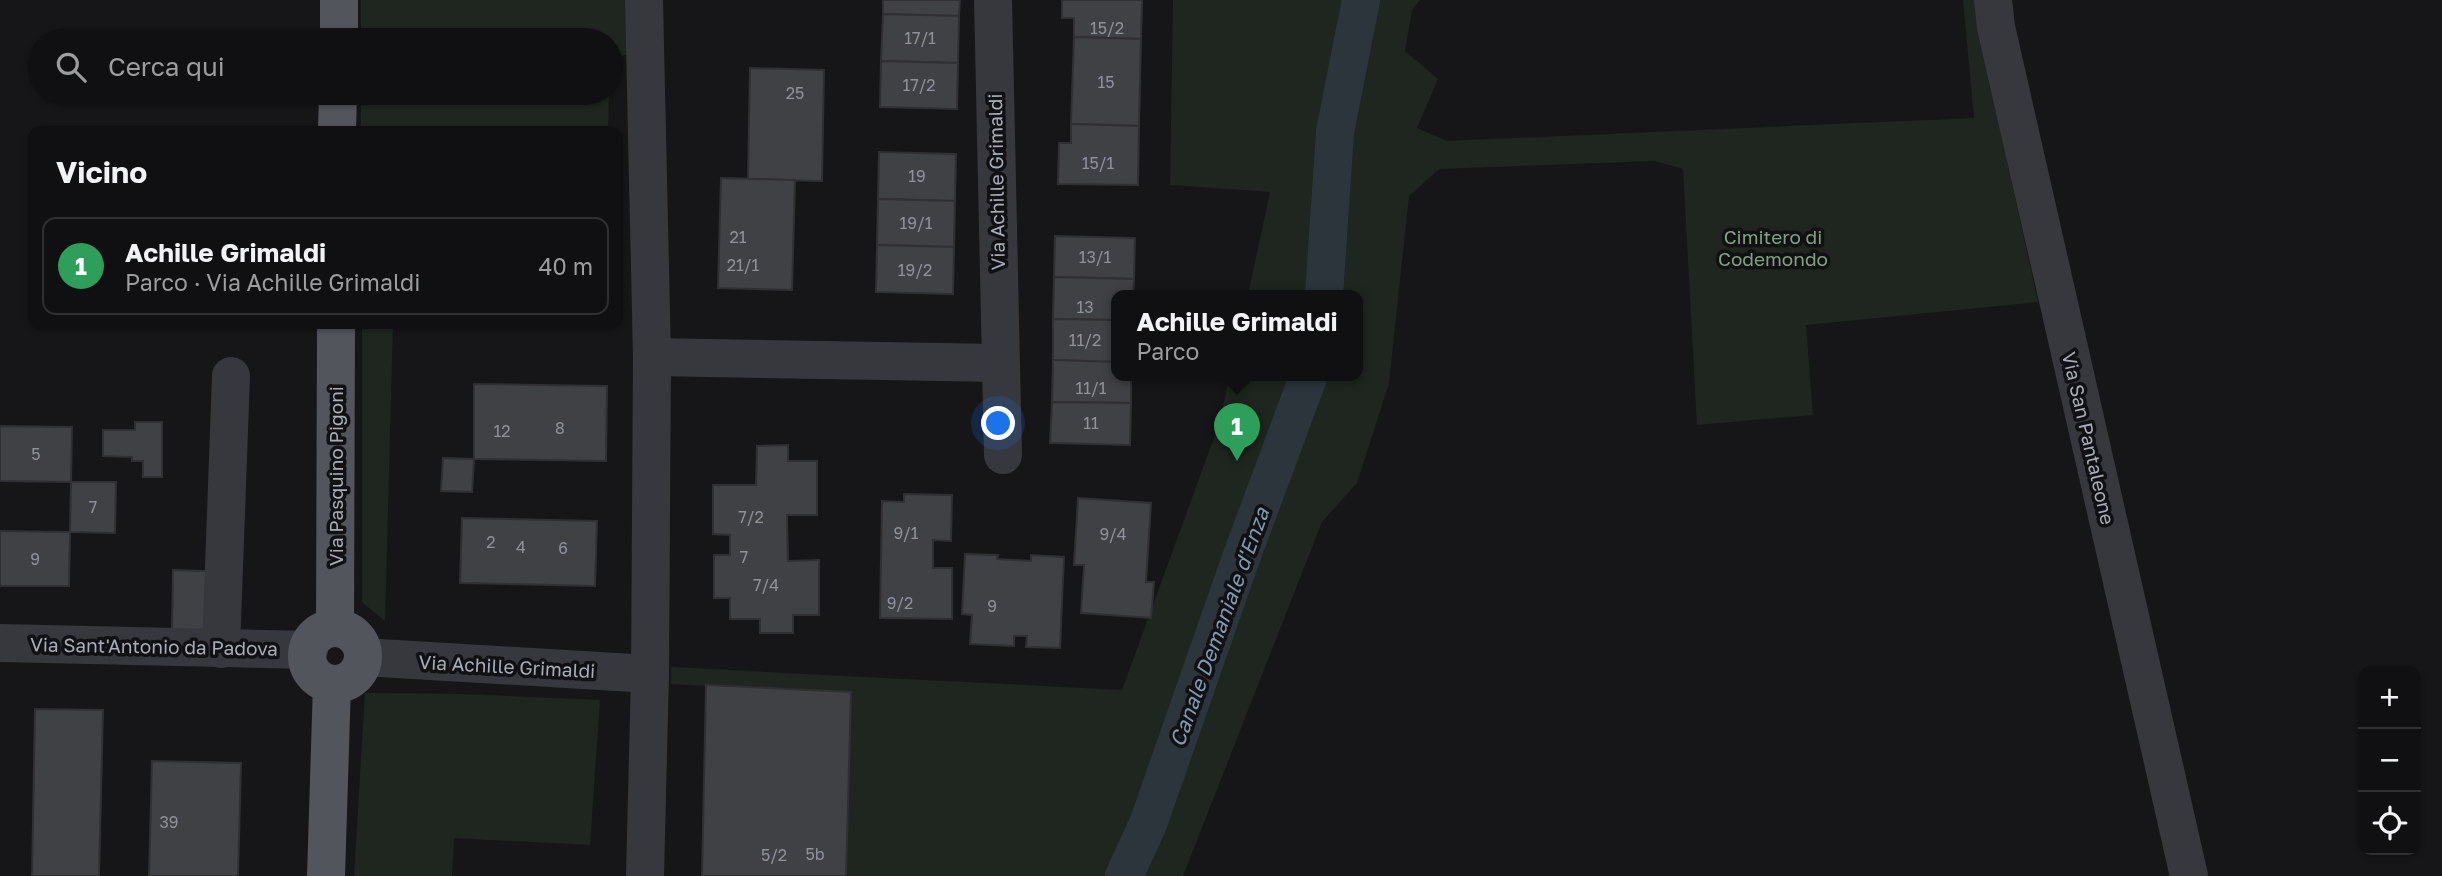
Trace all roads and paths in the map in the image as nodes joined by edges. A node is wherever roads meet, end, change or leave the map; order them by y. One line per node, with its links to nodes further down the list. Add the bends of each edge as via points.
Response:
1 (339, 0): 5 (main road)
2 (644, 0): 9 (street)
3 (993, 0): 10 (street, Via Achille Grimaldi)
4 (1993, 0): 21 (street, Via San Pantaleone)
5 (339, 28)
6 (338, 105): 7 (main road)
7 (337, 126)
8 (336, 329): 13 (main road, Via Pasquino Pigoni)
9 (652, 357): 10 (street); 17 (street)
10 (1000, 363): 12 (street, Via Achille Grimaldi)
11 (231, 376): 15 (street)
12 (1003, 455)
13 (322, 639): 15 (street, Via Sant'Antonio da Padova); 16 (main road, via 352,634); 18 (main road, via 310,668 315,676)
14 (0, 643): 15 (street, Via Sant'Antonio da Padova)
15 (221, 649)
16 (363, 657): 17 (street, Via Achille Grimaldi); 18 (main road, via 354,678)
17 (650, 674): 20 (street)
18 (332, 684): 19 (main road)
19 (326, 876)
20 (645, 876)
21 (2189, 876)

